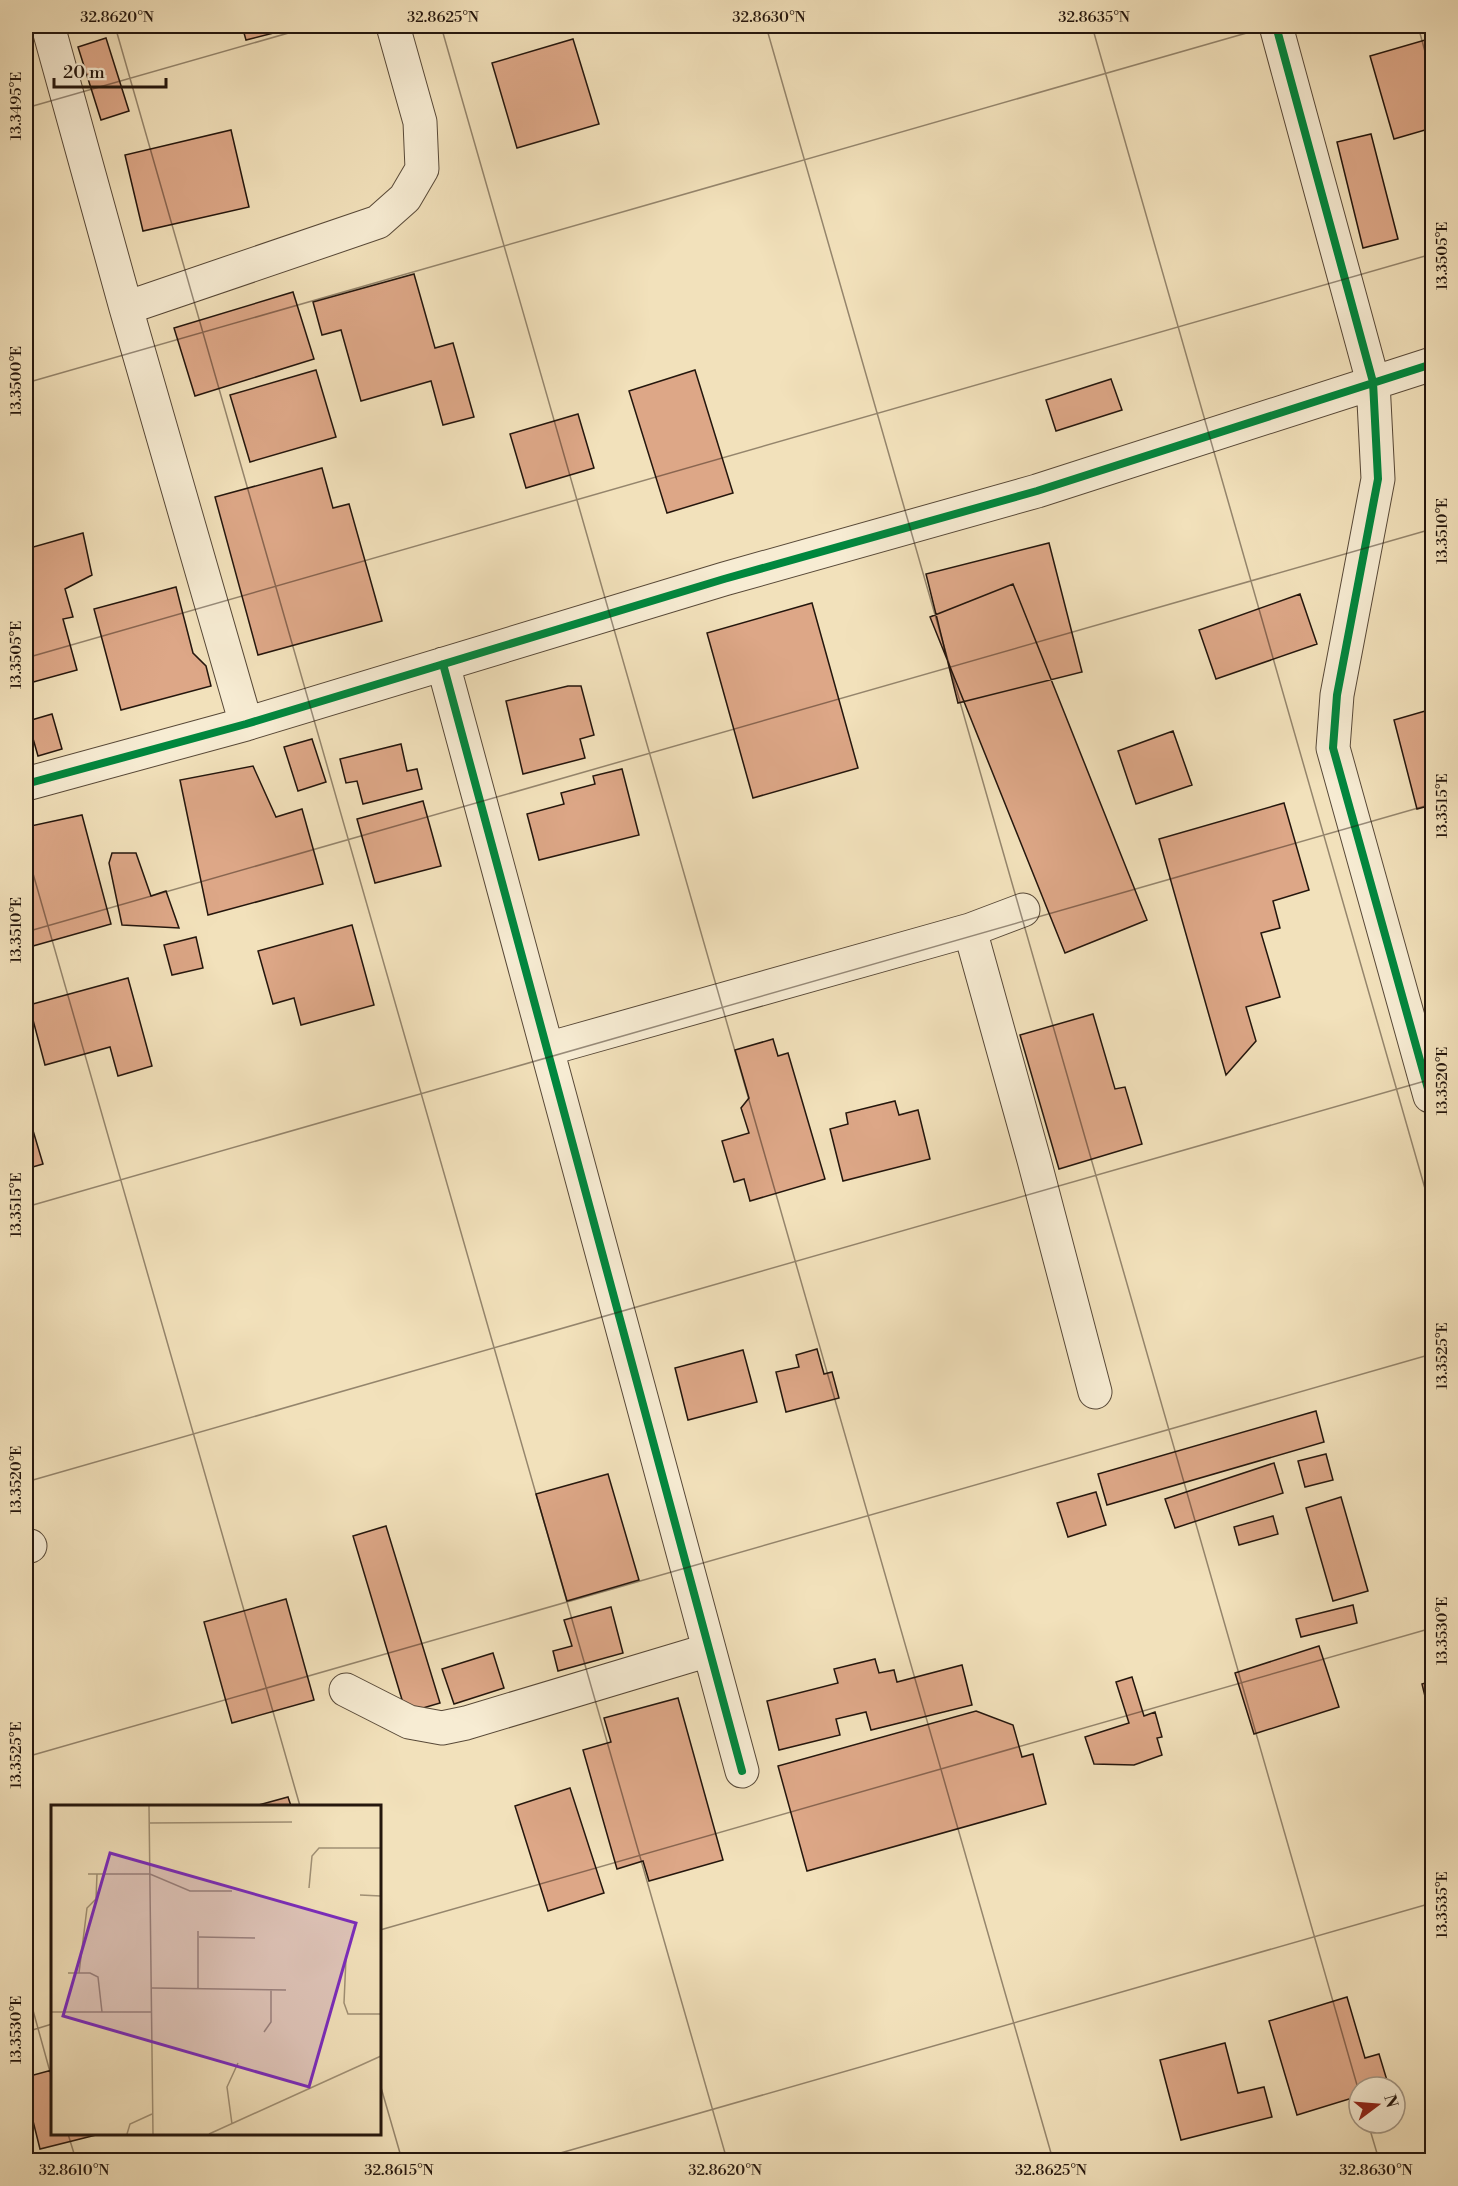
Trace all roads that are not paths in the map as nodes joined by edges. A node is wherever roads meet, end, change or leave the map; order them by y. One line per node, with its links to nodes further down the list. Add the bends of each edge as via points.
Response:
1 (48, 26): 4 (street)
2 (395, 26): 4 (street, via 420,122 422,169 405,198 378,222)
3 (1276, 26): 6 (street)
4 (126, 308): 8 (street)
5 (1432, 364): 6 (street)
6 (1373, 382): 7 (street, via 1037,491 724,579); 13 (street, via 1378,479 1337,695 1333,748)
7 (443, 664): 8 (street); 12 (street)
8 (246, 724): 9 (street)
9 (26, 783)
10 (1023, 910): 11 (street)
11 (970, 930): 12 (street); 14 (street)
12 (546, 1048): 15 (street)
13 (1430, 1096)
14 (1095, 1392)
15 (709, 1650): 16 (street, via 442,1728 409,1722); 17 (street)
16 (346, 1690)
17 (742, 1772)

